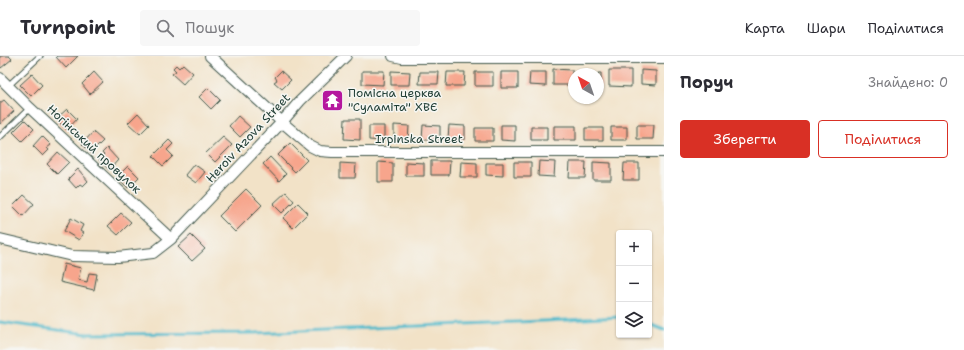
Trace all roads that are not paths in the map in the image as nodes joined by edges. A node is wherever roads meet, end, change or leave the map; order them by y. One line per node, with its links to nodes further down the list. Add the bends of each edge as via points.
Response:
1 (40, 56): 7 (lane)
2 (210, 56): 9 (street, Irpinska Street)
3 (346, 56): 9 (street, Heroiv Azova Street)
4 (393, 56): 5 (street)
5 (664, 58)
6 (0, 78): 7 (street, Ногінський провулок)
7 (8, 86): 8 (street, Ногінський провулок)
8 (30, 108): 10 (lane); 13 (street, Ногінський провулок)
9 (282, 122): 11 (street, Irpinska Street, via 310,146 320,151 332,152); 13 (street, Heroiv Azova Street)
10 (0, 137)
11 (664, 152)
12 (0, 239): 13 (street, Heroiv Azova Street, via 72,256 118,257 153,253)
13 (171, 239)

